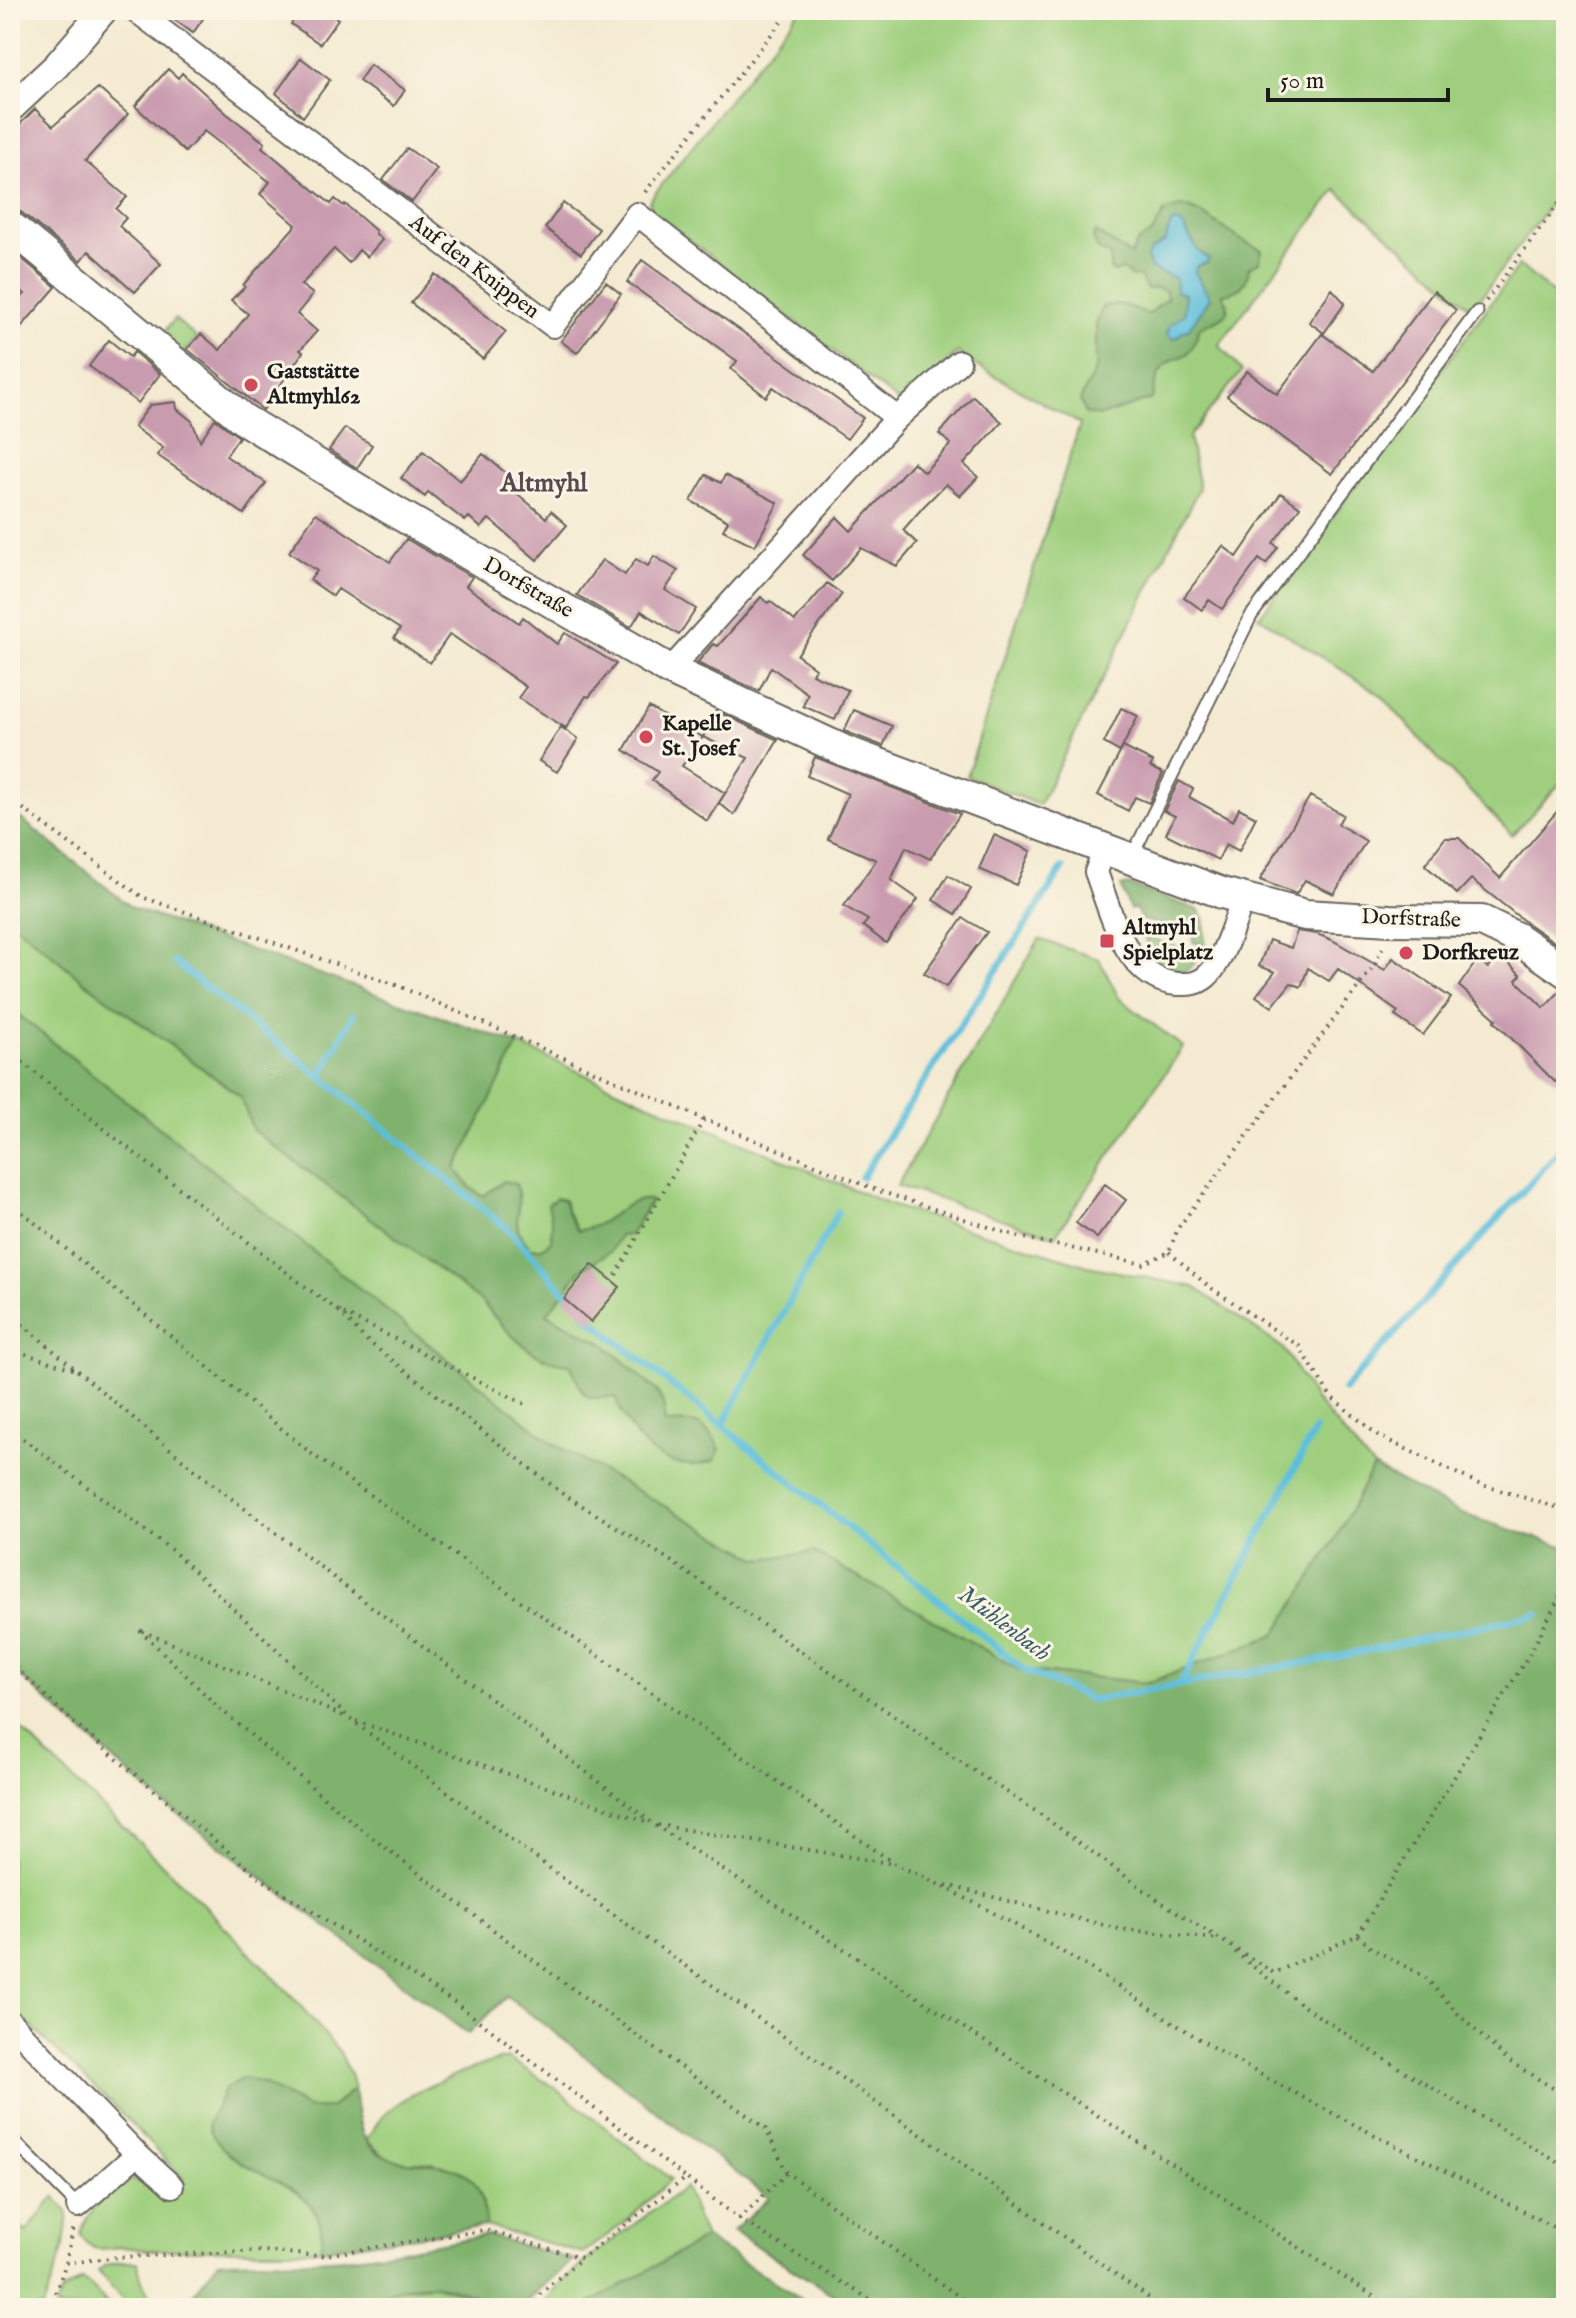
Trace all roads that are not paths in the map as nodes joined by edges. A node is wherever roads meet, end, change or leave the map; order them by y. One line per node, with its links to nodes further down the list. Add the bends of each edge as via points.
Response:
1 (104, 10): 3 (street)
2 (135, 10): 7 (street, Auf den Knippen, via 553,326 637,214)
3 (10, 109)
4 (10, 226): 8 (main road, Dorfstraße, via 243,419)
5 (1477, 312): 9 (lane, via 1251,616)
6 (959, 362): 7 (street)
7 (897, 418): 8 (street)
8 (670, 670): 9 (main road, Dorfstraße, via 845,751)
9 (1118, 853): 10 (main road, Dorfstraße); 10 (street, via 1096,872 1130,953 1144,972 1166,983 1193,985 1207,976)
10 (1243, 900): 11 (main road, Dorfstraße, via 1305,915 1482,921)
11 (1566, 972)
12 (10, 2022): 14 (street)
13 (10, 2137): 16 (lane)
14 (137, 2154): 15 (street); 16 (street)
15 (172, 2186)
16 (78, 2206)

